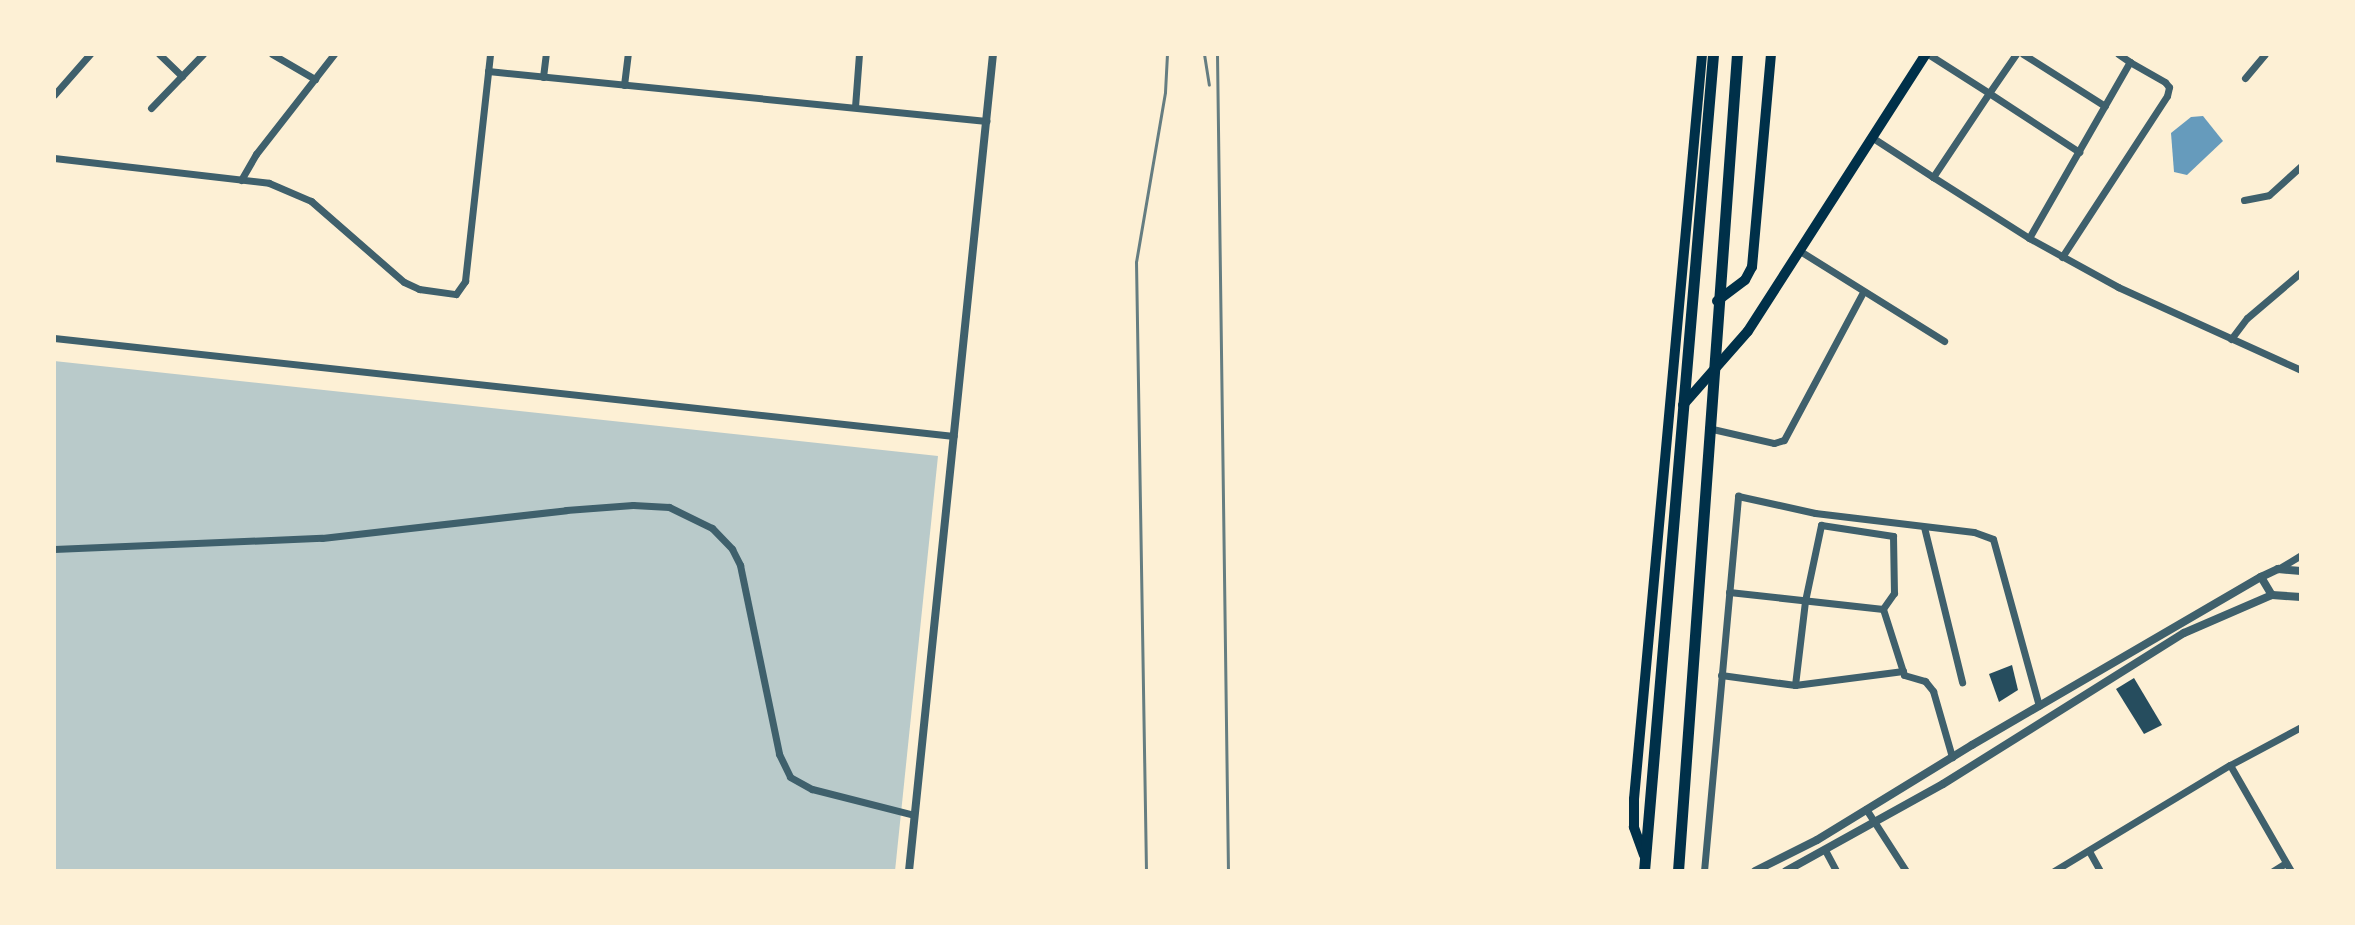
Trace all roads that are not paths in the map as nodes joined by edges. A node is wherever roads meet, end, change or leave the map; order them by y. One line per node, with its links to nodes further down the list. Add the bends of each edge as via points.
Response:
1 (90, 54): 28 (street)
2 (159, 54): 22 (street)
3 (203, 54): 22 (street)
4 (272, 54): 25 (street)
5 (334, 54): 25 (street)
6 (490, 54): 21 (street)
7 (546, 54): 23 (street)
8 (628, 54): 26 (street)
9 (859, 54): 30 (street)
10 (993, 54): 32 (street)
11 (1702, 54): 78 (main road, via 1634,799 1634,827)
12 (1713, 54): 51 (main road)
13 (1737, 54): 45 (main road)
14 (1771, 54): 45 (main road, via 1752,267 1745,280)
15 (1927, 54): 27 (street); 33 (main road)
16 (2016, 54): 27 (street)
17 (2023, 54): 29 (street)
18 (2118, 54): 20 (street)
19 (2265, 54): 24 (street)
20 (2130, 62): 29 (street); 42 (street, via 2168,84 2167,96)
21 (488, 71): 23 (street); 38 (street, via 465,281 456,294 404,282 311,201 269,183)
22 (182, 76): 31 (street)
23 (543, 77): 26 (street)
24 (2245, 78)
25 (315, 79): 38 (street)
26 (624, 85): 30 (street)
27 (1989, 93): 34 (street); 37 (street)
28 (54, 95)
29 (2105, 106): 34 (street)
30 (855, 107): 32 (street)
31 (151, 108)
32 (987, 121): 53 (street)
33 (1873, 138): 37 (street); 41 (main road)
34 (2079, 152): 40 (street)
35 (54, 158): 38 (street)
36 (2301, 166): 39 (street, via 2269,195)
37 (1933, 177): 40 (street)
38 (241, 180)
39 (2244, 200)
40 (2029, 238): 42 (street)
41 (1800, 251): 44 (street); 50 (main road, via 1748,331)
42 (2062, 257): 47 (street)
43 (2300, 271): 47 (street)
44 (1863, 292): 48 (street); 52 (street, via 1784,440 1774,443)
45 (1717, 301): 50 (main road)
46 (54, 338): 53 (street)
47 (2231, 339): 49 (street)
48 (1944, 341)
49 (2301, 370)
50 (1711, 376): 51 (main road); 52 (main road)
51 (1683, 405): 78 (main road)
52 (1708, 428): 82 (main road)
53 (954, 436): 74 (street)
54 (1924, 527): 60 (street, via 1815,513 1738,496); 67 (street); 69 (street, via 1974,532 1996,542)
55 (54, 549): 74 (street, via 322,538 566,510 669,507 712,528 740,565 779,754 790,777 812,789)
56 (2301, 555): 57 (street)
57 (2278, 569): 58 (street); 59 (street)
58 (2301, 571)
59 (2261, 577): 61 (street); 69 (street)
60 (1729, 592): 63 (street); 66 (street)
61 (2272, 595): 62 (street); 75 (street, via 2184,633)
62 (2301, 597)
63 (1805, 601): 64 (street); 64 (street, via 1818,529 1824,525 1893,536 1894,593); 68 (street)
64 (1883, 609): 65 (street)
65 (1903, 671): 68 (street); 71 (street, via 1907,678 1931,686)
66 (1721, 675): 68 (street); 83 (street)
67 (1962, 682)
68 (1795, 685)
69 (2039, 706): 71 (street)
70 (2301, 727): 72 (street)
71 (1952, 757): 73 (street)
72 (2230, 765): 77 (street); 79 (street)
73 (1866, 809): 75 (street); 84 (street)
74 (914, 815): 80 (street)
75 (1875, 821): 76 (street); 87 (street)
76 (1825, 850): 85 (street); 86 (street)
77 (2089, 851): 88 (street); 89 (street)
78 (1645, 856): 81 (main road)
79 (2286, 863): 90 (street); 91 (street)
80 (909, 871)
81 (1644, 871)
82 (1678, 871)
83 (1704, 871)
84 (1755, 871)
85 (1786, 871)
86 (1836, 871)
87 (1906, 871)
88 (2054, 871)
89 (2100, 871)
90 (2273, 871)
91 (2291, 871)

